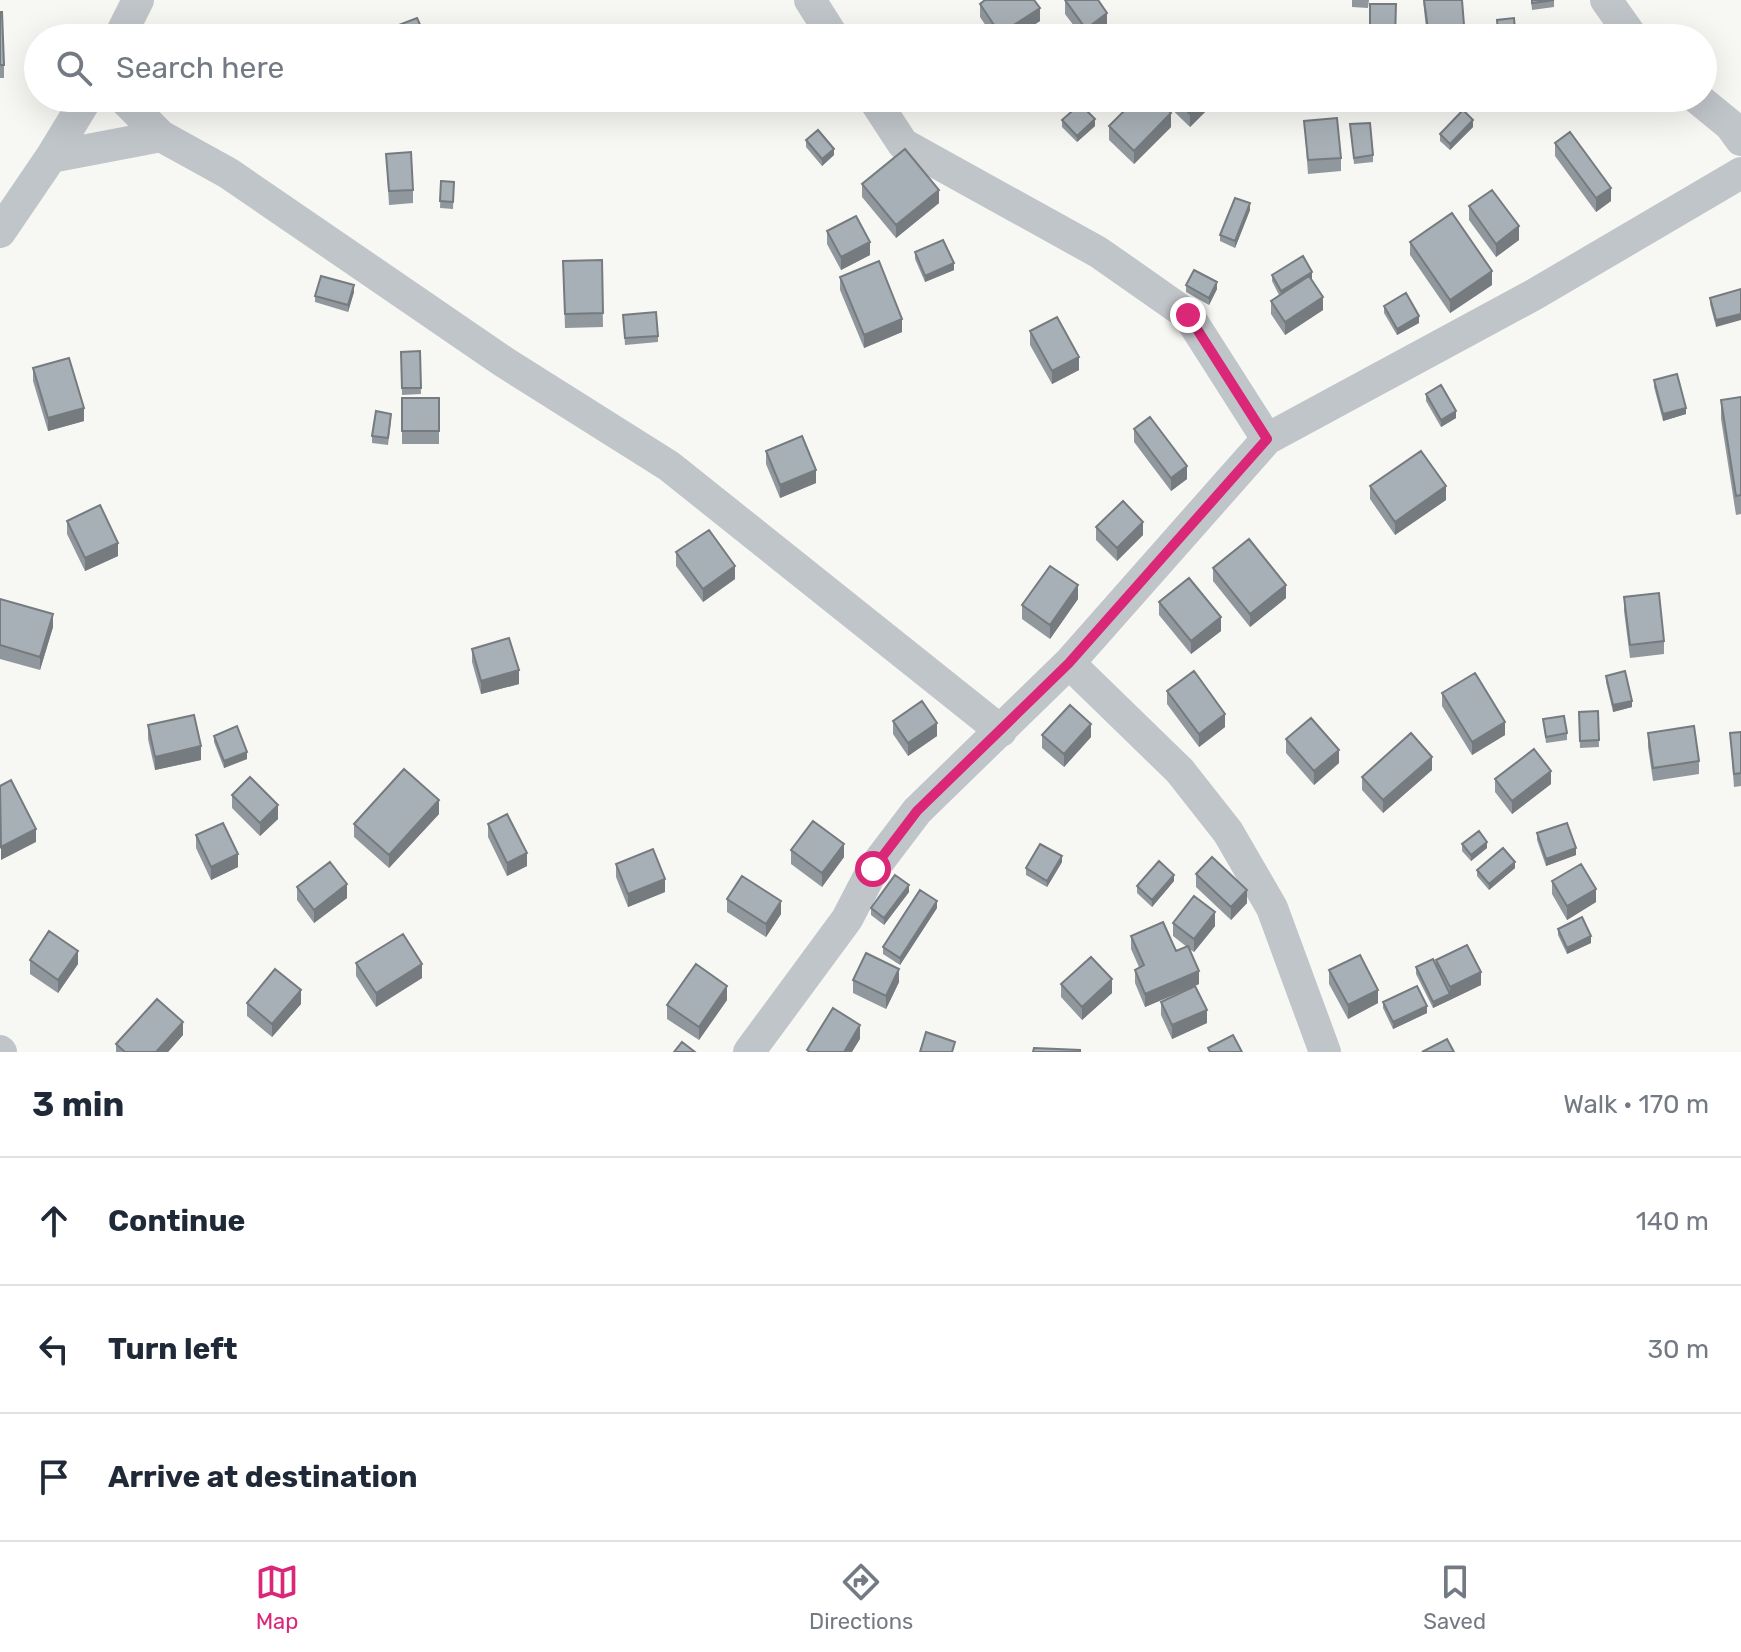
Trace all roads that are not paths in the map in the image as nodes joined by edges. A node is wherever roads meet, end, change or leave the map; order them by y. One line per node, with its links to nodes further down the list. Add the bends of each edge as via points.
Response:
1 (138, 0): 4 (street)
2 (810, 0): 5 (street)
3 (1606, 0): 6 (street)
4 (126, 24)
5 (825, 24)
6 (1623, 24)
7 (78, 112): 13 (street)
8 (137, 112): 11 (street)
9 (882, 112): 16 (street, via 903,144 1098,252 1188,315)
10 (1714, 112): 12 (street)
11 (161, 136): 13 (street); 18 (street, via 228,173 504,362 669,466)
12 (1741, 140)
13 (51, 157): 15 (street)
14 (1741, 173): 16 (street, via 1535,294)
15 (0, 232)
16 (1267, 439): 17 (street)
17 (1069, 663): 18 (street); 20 (street, via 1180,771 1228,832 1272,908)
18 (1001, 731): 19 (street, via 917,811 873,869 847,919)
19 (749, 1052)
20 (1325, 1052)

